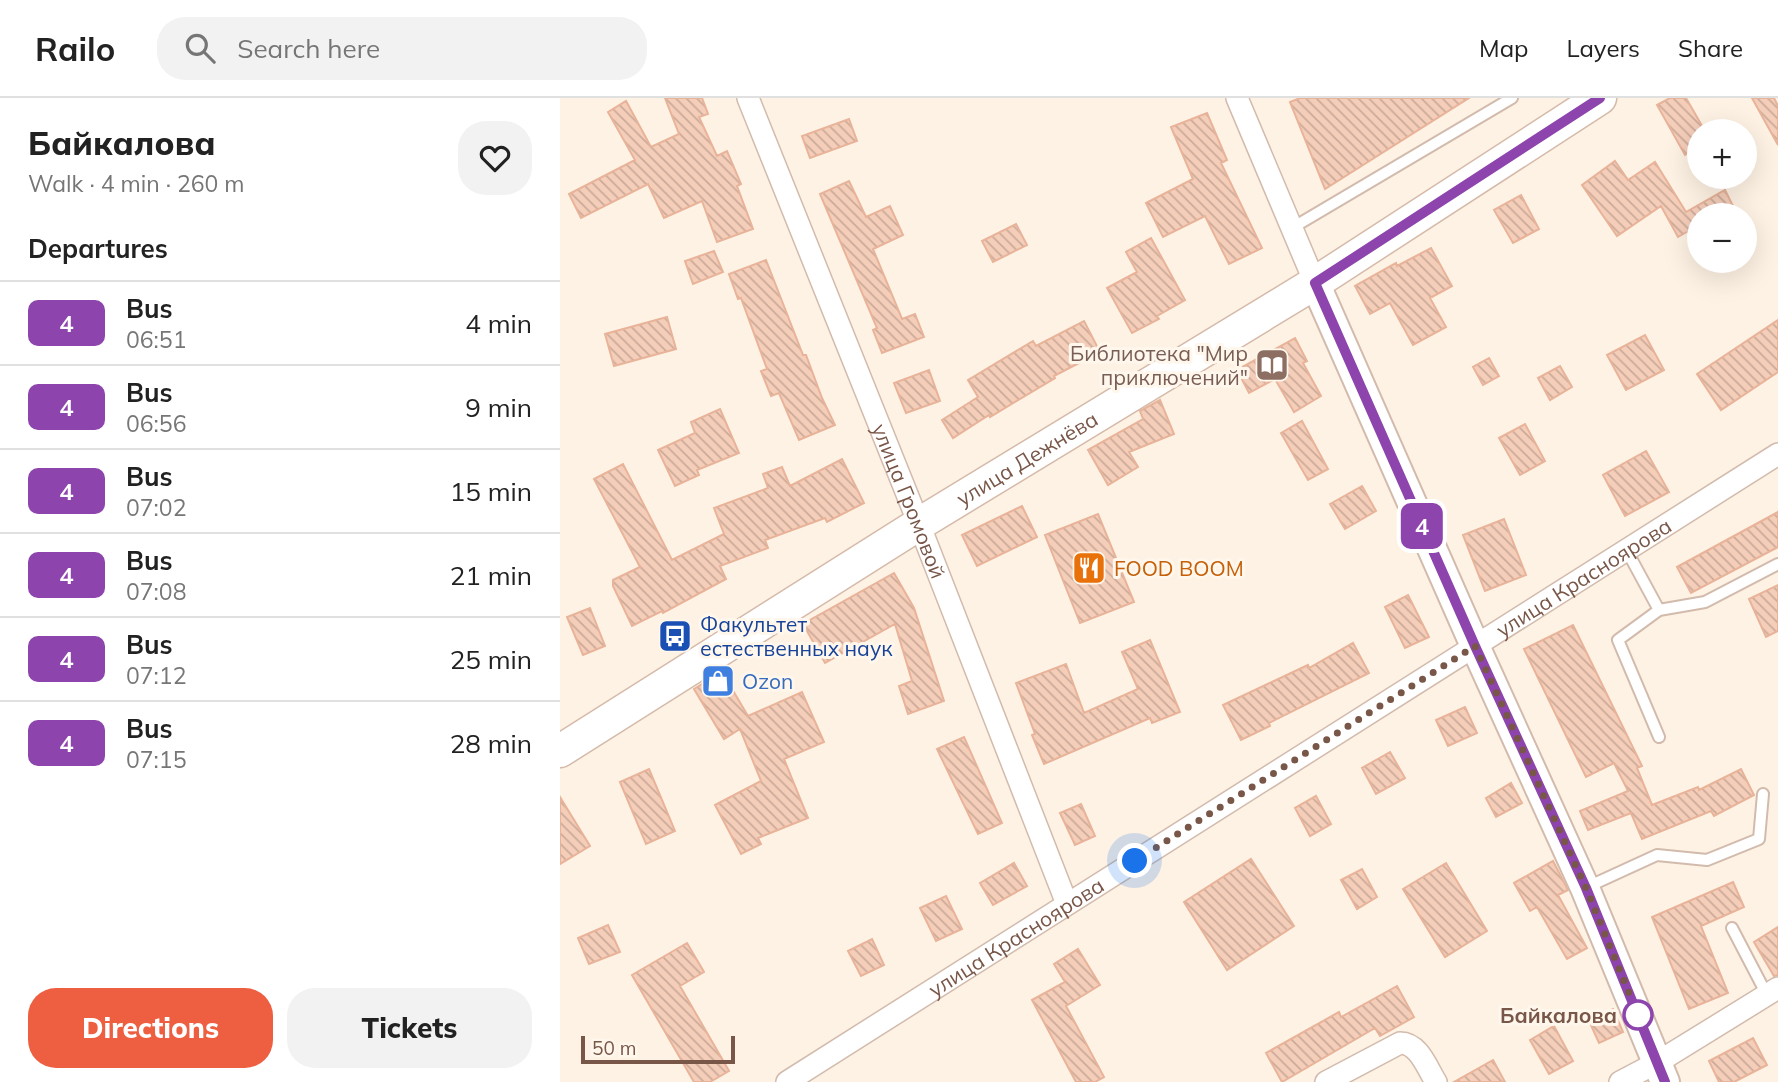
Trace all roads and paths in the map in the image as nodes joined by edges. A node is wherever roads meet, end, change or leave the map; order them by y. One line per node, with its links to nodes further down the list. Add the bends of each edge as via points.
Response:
1 (748, 98): 8 (street, улица Громовой)
2 (1237, 98): 5 (street)
3 (1512, 98): 5 (lane)
4 (1598, 98): 6 (main road, улица Дежнёва)
5 (1292, 228): 6 (street)
6 (1315, 283): 8 (main road, улица Дежнёва); 12 (street)
7 (1778, 454): 9 (street, улица Красноярова)
8 (919, 524): 14 (main road, улица Дежнёва); 17 (street, улица Громовой)
9 (1627, 551): 11 (lane); 12 (street, улица Красноярова)
10 (1778, 564): 11 (lane, via 1705,602)
11 (1658, 610): 13 (lane, via 1618,640)
12 (1475, 646): 16 (street); 17 (street, улица Красноярова)
13 (1659, 737)
14 (560, 751)
15 (1763, 794): 16 (lane, via 1759,839 1707,860 1657,855)
16 (1586, 888): 20 (street)
17 (1067, 904): 21 (street, улица Красноярова)
18 (1732, 928): 19 (lane)
19 (1772, 992): 20 (street)
20 (1661, 1072): 24 (street)
21 (787, 1082)
22 (1326, 1082): 23 (street, via 1400,1043 1415,1048)
23 (1436, 1082)
24 (1620, 1082)

